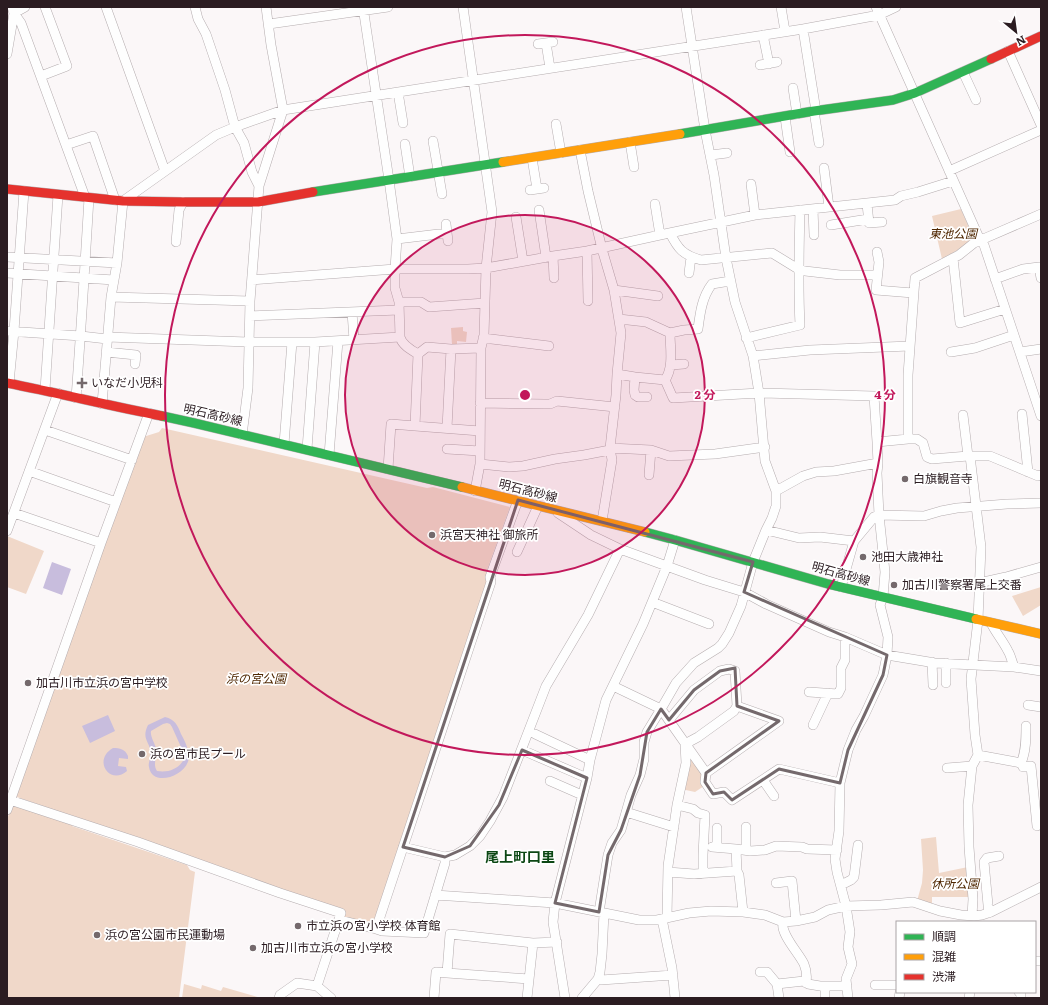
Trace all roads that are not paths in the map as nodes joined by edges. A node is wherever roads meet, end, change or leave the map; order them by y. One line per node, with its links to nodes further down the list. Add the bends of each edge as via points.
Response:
1 (25, 7): 12 (street)
2 (45, 7): 26 (street, via 67,66)
3 (106, 7): 57 (street)
4 (195, 7): 40 (street, via 225,90)
5 (266, 7): 14 (street)
6 (388, 7): 11 (street)
7 (463, 7): 27 (street)
8 (686, 7): 20 (street)
9 (781, 7): 16 (street)
10 (896, 7): 13 (street)
11 (363, 9): 14 (street); 31 (street)
12 (13, 10): 22 (street); 26 (street)
13 (878, 11): 15 (street); 30 (street)
14 (269, 24): 33 (street)
15 (803, 29): 16 (street); 34 (street)
16 (785, 31): 17 (street)
17 (763, 35): 20 (street); 23 (street)
18 (1041, 36): 21 (main road)
19 (545, 43): 24 (street)
20 (692, 46): 24 (street); 41 (street)
21 (1008, 51): 25 (main road); 39 (street)
22 (7, 54)
23 (768, 64)
24 (550, 68): 27 (street)
25 (963, 72): 30 (main road); 32 (street)
26 (41, 76): 47 (street)
27 (474, 80): 29 (street); 54 (street)
28 (793, 88): 35 (street)
29 (398, 92): 31 (street); 37 (street)
30 (915, 93): 34 (main road, via 893,100); 58 (street)
31 (377, 96): 33 (street); 61 (street)
32 (976, 100)
33 (284, 110): 40 (street); 64 (street)
34 (815, 111): 35 (main road); 45 (street)
35 (797, 114): 36 (main road)
36 (784, 117): 41 (main road); 49 (street)
37 (403, 123)
38 (556, 124): 50 (street)
39 (1041, 125)
40 (235, 127): 57 (street, via 216,135); 64 (street)
41 (705, 130): 44 (main road); 52 (street)
42 (1041, 130): 58 (street)
43 (432, 141): 59 (street)
44 (630, 142): 48 (main road); 55 (street)
45 (819, 143)
46 (405, 144): 60 (street)
47 (66, 145): 70 (street); 71 (street, via 93,136)
48 (580, 150): 50 (main road); 94 (street)
49 (790, 152)
50 (561, 153): 53 (main road)
51 (727, 153): 52 (street)
52 (711, 155): 84 (street)
53 (532, 158): 54 (main road); 65 (street)
54 (486, 165): 59 (main road); 107 (street, via 492,212)
55 (634, 167)
56 (824, 168): 76 (street)
57 (165, 171): 71 (street)
58 (949, 171): 62 (street)
59 (438, 172): 60 (main road); 68 (street)
60 (410, 177): 61 (main road)
61 (389, 180): 73 (main road); 92 (street)
62 (953, 181): 75 (street, via 895,200); 93 (street)
63 (751, 184): 81 (street)
64 (259, 186): 73 (street)
65 (537, 189)
66 (7, 190): 67 (main road)
67 (24, 191): 69 (main road); 100 (street)
68 (442, 194)
69 (58, 195): 70 (main road); 103 (street)
70 (88, 197): 71 (main road); 105 (street)
71 (119, 201): 72 (main road); 106 (street)
72 (183, 202): 73 (main road); 91 (street, via 179,210)
73 (258, 202): 120 (street)
74 (656, 204): 88 (street)
75 (867, 204): 76 (street); 83 (street)
76 (829, 207): 77 (street)
77 (813, 209): 79 (street); 90 (street)
78 (539, 210): 97 (street)
79 (800, 210): 81 (street); 109 (street)
80 (1041, 214): 93 (street)
81 (755, 215): 84 (street)
82 (516, 217): 104 (street)
83 (868, 220): 85 (street, via 868,223); 86 (street)
84 (720, 222): 89 (street); 101 (street)
85 (882, 222)
86 (831, 225)
87 (447, 233): 92 (street)
88 (660, 233): 89 (street); 94 (street)
89 (670, 233): 99 (street, via 680,250)
90 (814, 235)
91 (179, 238)
92 (397, 239): 108 (street)
93 (980, 240): 102 (street); 118 (street)
94 (602, 248): 95 (street); 122 (street)
95 (587, 251): 97 (street); 124 (street)
96 (878, 252): 114 (street)
97 (548, 256): 104 (street); 116 (street)
98 (7, 257): 100 (street)
99 (691, 257): 101 (street, via 701,260); 111 (street)
100 (19, 258): 103 (street); 112 (street)
101 (726, 258): 109 (street, via 772,253); 121 (street)
102 (953, 258): 123 (street, via 915,278); 130 (street, via 960,323)
103 (54, 260): 105 (street); 113 (street)
104 (522, 260): 107 (street)
105 (85, 262): 106 (street); 115 (street)
106 (117, 263): 119 (street)
107 (487, 266): 108 (street, via 468,269); 128 (street)
108 (395, 269): 120 (street); 129 (street, via 395,288)
109 (798, 269): 114 (street, via 840,275); 142 (street, via 800,325)
110 (7, 273): 112 (street)
111 (689, 273)
112 (18, 274): 113 (street); 134 (street)
113 (53, 275): 115 (street); 136 (street)
114 (877, 275): 123 (street, via 876,290)
115 (84, 278): 119 (street); 138 (street)
116 (554, 278)
117 (1041, 278): 118 (street, via 1039,267 1023,269)
118 (995, 279): 130 (street)
119 (114, 280): 126 (street)
120 (252, 280): 127 (street)
121 (730, 281): 135 (street, via 712,284 709,287 702,302 698,330); 142 (street)
122 (614, 290): 125 (street); 133 (street)
123 (913, 293): 149 (street)
124 (591, 296)
125 (658, 296)
126 (111, 297): 127 (street); 140 (street)
127 (250, 301): 132 (street)
128 (485, 303): 129 (street, via 429,307 421,302); 141 (street)
129 (399, 306): 131 (street); 139 (street)
130 (1005, 309): 137 (street)
131 (352, 312): 132 (street); 143 (street)
132 (250, 316): 145 (street)
133 (619, 319): 135 (street, via 646,322); 161 (street, via 621,332)
134 (10, 331): 136 (street); 164 (street)
135 (670, 332): 159 (street)
136 (48, 334): 138 (street); 166 (street)
137 (1011, 335): 154 (street, via 975,348); 155 (street)
138 (81, 336): 140 (street); 170 (street)
139 (400, 337): 143 (street); 156 (street, via 401,342)
140 (107, 338): 145 (street); 153 (street)
141 (483, 338): 148 (street); 151 (street)
142 (746, 338): 157 (street)
143 (354, 340): 144 (street)
144 (338, 341): 147 (street); 192 (street)
145 (248, 342): 146 (street); 182 (street, via 248,388)
146 (292, 342): 147 (street); 185 (street)
147 (315, 342): 189 (street)
148 (549, 346)
149 (910, 346): 157 (street, via 810,350); 183 (street)
150 (451, 348): 151 (street); 156 (street, via 427,347); 179 (street)
151 (481, 348): 171 (street)
152 (1041, 349): 155 (street)
153 (106, 352): 158 (street, via 136,355); 172 (street)
154 (951, 352)
155 (1020, 352): 165 (street)
156 (418, 354): 178 (street)
157 (753, 356): 168 (street)
158 (135, 364)
159 (671, 364): 160 (street); 163 (street)
160 (684, 364)
161 (617, 374): 162 (street); 173 (street)
162 (635, 377): 163 (street); 169 (street, via 635,395)
163 (665, 380): 168 (street, via 673,398)
164 (8, 383): 166 (main road, 明石高砂線)
165 (1036, 386): 177 (street)
166 (45, 390): 167 (main road, 明石高砂線)
167 (58, 393): 170 (main road, 明石高砂線); 180 (street)
168 (759, 393): 184 (street, via 874,396); 186 (street)
169 (647, 397)
170 (76, 398): 172 (main road, 明石高砂線)
171 (480, 403): 173 (street, via 550,404 557,401); 181 (street)
172 (102, 404): 174 (main road, 明石高砂線)
173 (615, 407): 188 (street)
174 (149, 413): 182 (main road, 明石高砂線); 194 (street)
175 (1022, 414): 199 (street)
176 (963, 415): 193 (street)
177 (1041, 416)
178 (415, 426): 179 (street); 197 (street, via 391,424)
179 (447, 428): 181 (street)
180 (45, 430): 194 (street); 198 (street)
181 (480, 431): 190 (street)
182 (242, 434): 185 (main road, 明石高砂線)
183 (908, 439): 184 (street); 193 (street, via 917,439 923,443 927,457 932,459)
184 (877, 442): 195 (street)
185 (284, 444): 189 (main road, 明石高砂線)
186 (764, 447): 191 (street, via 680,456 669,456); 203 (street, via 765,461)
187 (447, 449): 190 (street)
188 (610, 449): 191 (street); 196 (street, via 523,466); 212 (street, via 612,460)
189 (307, 450): 192 (main road, 明石高砂線)
190 (480, 450): 196 (street)
191 (651, 450): 200 (street)
192 (329, 455): 197 (main road, 明石高砂線)
193 (969, 456): 199 (street, via 990,456); 208 (street)
194 (132, 460): 205 (street)
195 (878, 463): 203 (street, via 816,472); 211 (street)
196 (480, 464): 202 (street)
197 (388, 469): 202 (main road, 明石高砂線)
198 (29, 471): 205 (street); 210 (street)
199 (1028, 472): 201 (street)
200 (649, 475)
201 (1041, 475)
202 (475, 491): 204 (main road, 明石高砂線)
203 (776, 491): 213 (street, via 776,506)
204 (518, 500): 207 (main road, 明石高砂線); 275 (street, via 490,577 491,582)
205 (116, 502): 217 (street)
206 (1041, 503): 208 (street)
207 (538, 506): 209 (main road, 明石高砂線); 219 (street)
208 (976, 507): 211 (street, via 940,511 924,516); 223 (street, via 981,547)
209 (554, 510): 212 (main road, 明石高砂線); 218 (street, via 591,535)
210 (14, 513): 214 (street); 217 (street)
211 (879, 515): 216 (street, via 874,516); 226 (street, via 885,572)
212 (602, 521): 215 (main road, 明石高砂線)
213 (766, 530): 216 (street, via 799,538 820,537); 220 (street)
214 (7, 531)
215 (675, 540): 220 (main road, 明石高砂線); 221 (street)
216 (854, 541): 224 (street)
217 (101, 543): 266 (street)
218 (620, 549): 221 (street); 253 (street, via 588,615 546,686)
219 (517, 552)
220 (753, 562): 224 (main road, 明石高砂線); 225 (street)
221 (667, 566): 225 (street); 227 (street)
222 (1041, 567): 223 (street)
223 (980, 583): 228 (street)
224 (841, 587): 226 (main road, 明石高砂線)
225 (744, 592): 232 (street); 246 (street, via 736,620 722,644 694,663 676,683)
226 (883, 598): 228 (main road, 明石高砂線); 233 (street, via 880,605 888,637)
227 (652, 602): 230 (street); 241 (street)
228 (978, 620): 229 (main road, 明石高砂線); 236 (street)
229 (991, 622): 231 (main road, 明石高砂線); 237 (street)
230 (709, 624)
231 (1041, 634)
232 (845, 637): 233 (street); 243 (street, via 841,688 838,694)
233 (887, 655): 234 (street); 263 (street, via 883,674 848,750)
234 (932, 662): 235 (street); 240 (street)
235 (946, 663): 236 (street); 239 (street)
236 (972, 664): 237 (street); 254 (street)
237 (1014, 667): 238 (street)
238 (1041, 671)
239 (946, 683)
240 (933, 685)
241 (613, 686): 246 (street); 255 (street, via 606,700)
242 (809, 692): 243 (street)
243 (828, 693): 249 (street)
244 (1028, 704): 247 (street)
245 (737, 706): 248 (street, via 735,671 729,669 720,671 694,690); 252 (street, via 734,711); 259 (street, via 779,721)
246 (661, 709): 248 (street); 269 (street, via 647,732 640,775)
247 (1041, 709)
248 (669, 720): 252 (street)
249 (818, 721)
250 (1026, 726): 256 (street)
251 (534, 734): 255 (street)
252 (685, 744): 259 (street); 267 (street, via 686,763)
253 (522, 750): 260 (street); 280 (street, via 499,805 480,836 455,855)
254 (978, 755): 256 (street); 257 (street)
255 (590, 760): 260 (street)
256 (1021, 763): 268 (street, via 1023,767 1031,766)
257 (972, 766): 258 (street); 294 (street, via 968,805)
258 (947, 768)
259 (706, 773): 261 (street, via 704,782 713,794 724,792 732,800)
260 (587, 778): 264 (street)
261 (763, 780): 263 (street, via 779,769); 265 (street)
262 (550, 781): 264 (street)
263 (840, 783): 278 (street)
264 (582, 795): 288 (street)
265 (774, 796)
266 (8, 805): 295 (street, via 138,842 341,913)
267 (677, 805): 271 (street); 283 (street, via 705,815)
268 (1038, 806): 270 (street)
269 (626, 812): 271 (street); 290 (street, via 621,830 608,855)
270 (1038, 826)
271 (674, 827): 282 (street)
272 (746, 827): 277 (street)
273 (717, 828): 276 (street, via 714,847)
274 (858, 845): 285 (street, via 854,877)
275 (403, 847): 280 (street); 298 (street)
276 (736, 849): 277 (street); 281 (street)
277 (746, 850): 278 (street, via 765,850 776,846)
278 (837, 850): 285 (street, via 835,859)
279 (998, 856): 292 (street, via 987,858 984,862)
280 (444, 857): 287 (street, via 445,863)
281 (737, 871): 283 (street); 291 (street)
282 (668, 872): 283 (street); 293 (street)
283 (703, 874)
284 (776, 883): 296 (street, via 792,881)
285 (841, 885): 289 (street)
286 (1040, 889): 292 (street)
287 (435, 895): 288 (street); 298 (street, via 424,932)
288 (556, 903): 290 (street); 299 (street, via 553,922)
289 (846, 906): 294 (street, via 913,902); 296 (street); 312 (street, via 850,932 848,947 852,964 846,979)
290 (601, 912): 293 (street, via 639,920); 304 (street, via 602,954)
291 (743, 912): 293 (street, via 700,911); 297 (street, via 765,915)
292 (989, 913): 294 (street)
293 (664, 918): 303 (street)
294 (974, 918)
295 (340, 920): 298 (street); 310 (street)
296 (796, 921): 297 (street)
297 (783, 922): 306 (street, via 785,934 805,966)
298 (376, 929)
299 (557, 942): 300 (street); 317 (street)
300 (533, 943): 302 (street, via 450,934); 305 (street)
301 (760, 972): 307 (street, via 767,972)
302 (446, 973): 305 (street); 315 (street, via 436,972)
303 (673, 975): 304 (street); 319 (street)
304 (598, 979): 318 (street)
305 (529, 980): 316 (street)
306 (806, 983): 307 (street, via 804,981); 311 (street)
307 (778, 984): 320 (street)
308 (876, 985): 309 (street)
309 (896, 985)
310 (317, 986): 313 (street, via 297,983 280,995); 314 (street)
311 (825, 986): 312 (street); 321 (street)
312 (847, 986): 322 (street)
313 (280, 998)
314 (331, 998)
315 (434, 998)
316 (527, 998)
317 (566, 998)
318 (582, 998)
319 (675, 998)
320 (779, 998)
321 (825, 998)
322 (848, 998)

